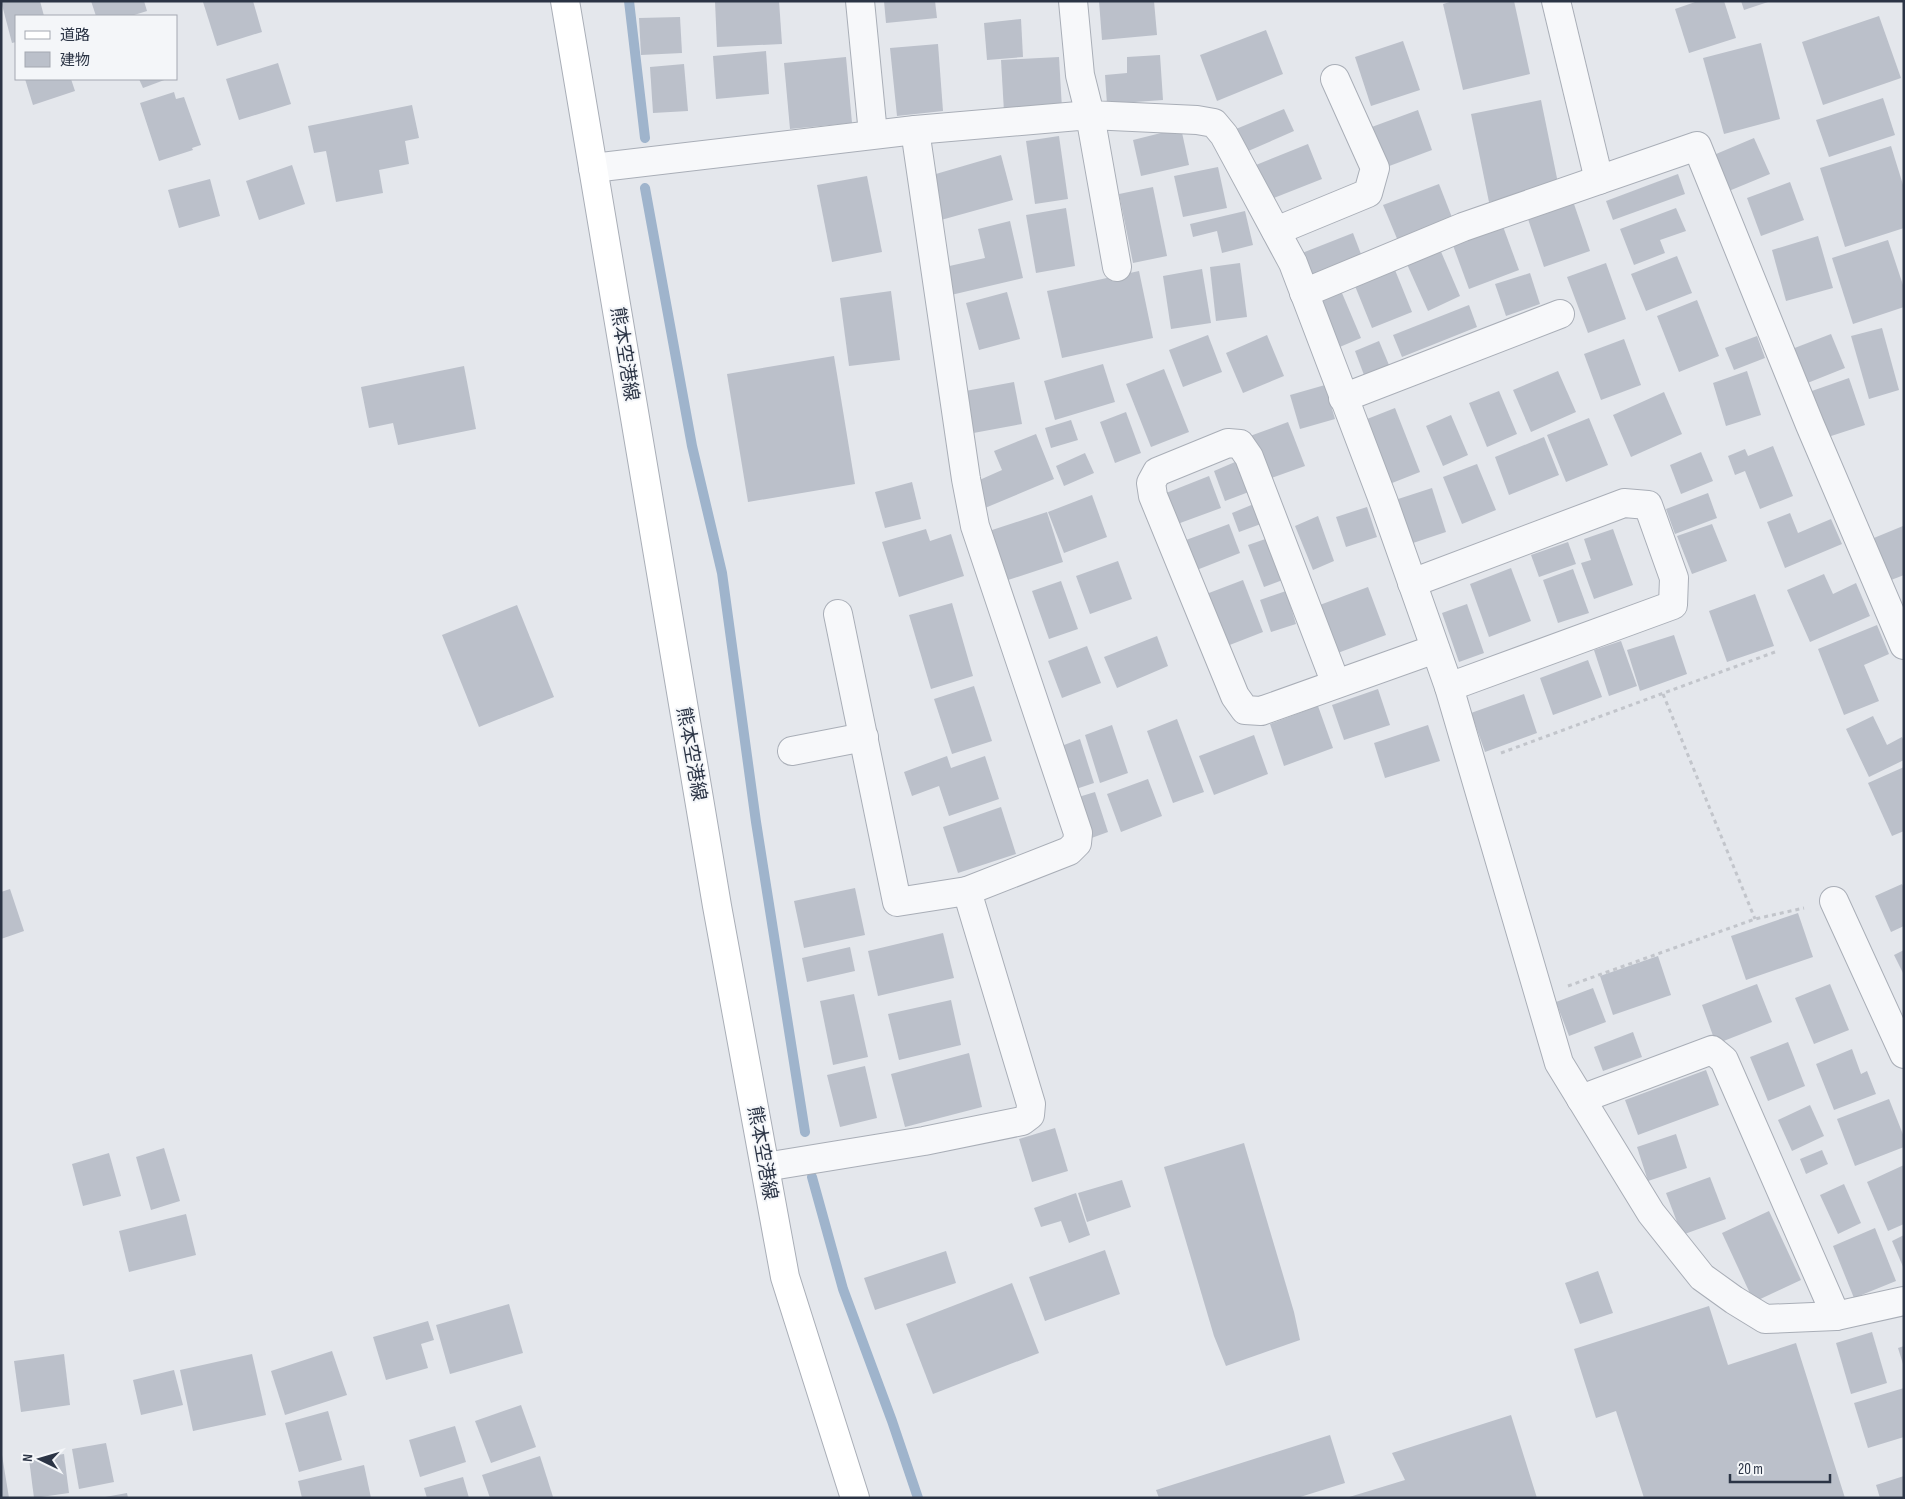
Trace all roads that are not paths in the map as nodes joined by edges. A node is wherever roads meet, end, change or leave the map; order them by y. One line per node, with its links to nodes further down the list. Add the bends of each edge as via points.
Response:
1 (565, 1): 9 (main road, 熊本空港線)
2 (860, 1): 8 (street)
3 (1073, 1): 6 (street, via 1080,75)
4 (1556, 1): 10 (street)
5 (1335, 79): 11 (street, via 1375,168 1368,193)
6 (1090, 115): 7 (street); 11 (street, via 1214,123 1224,134); 12 (street)
7 (914, 130): 8 (street); 24 (street, via 975,526 1078,833 1077,843 1069,850)
8 (873, 134): 9 (street)
9 (593, 168): 28 (main road, 熊本空港線, via 717,906)
10 (1599, 180): 13 (street, via 1463,228); 18 (street, via 1698,146 1810,425)
11 (1276, 231): 13 (street)
12 (1117, 267)
13 (1304, 293): 15 (street)
14 (1560, 314): 15 (street)
15 (1343, 398): 16 (street)
16 (1412, 583): 19 (street); 21 (street, via 1624,503 1648,505 1664,548 1674,578 1673,606)
17 (838, 614): 22 (street)
18 (1904, 645)
19 (1435, 649): 20 (street); 21 (street)
20 (1336, 684): 20 (street, via 1261,711 1244,710 1234,696 1153,496 1151,483 1157,472 1228,443 1240,444 1249,457)
21 (1449, 688): 27 (street, via 1559,1063)
22 (864, 737): 23 (street); 24 (street, via 896,902)
23 (792, 752)
24 (967, 890): 28 (street, via 1031,1104 1030,1115 1022,1121 934,1139)
25 (1834, 902): 26 (street)
26 (1904, 1054)
27 (1581, 1099): 30 (street, via 1651,1214 1702,1277 1765,1319); 30 (street, via 1712,1050 1724,1060)
28 (765, 1166): 31 (main road, 熊本空港線, via 785,1277)
29 (1904, 1301): 30 (street)
30 (1836, 1316)
31 (855, 1498)

